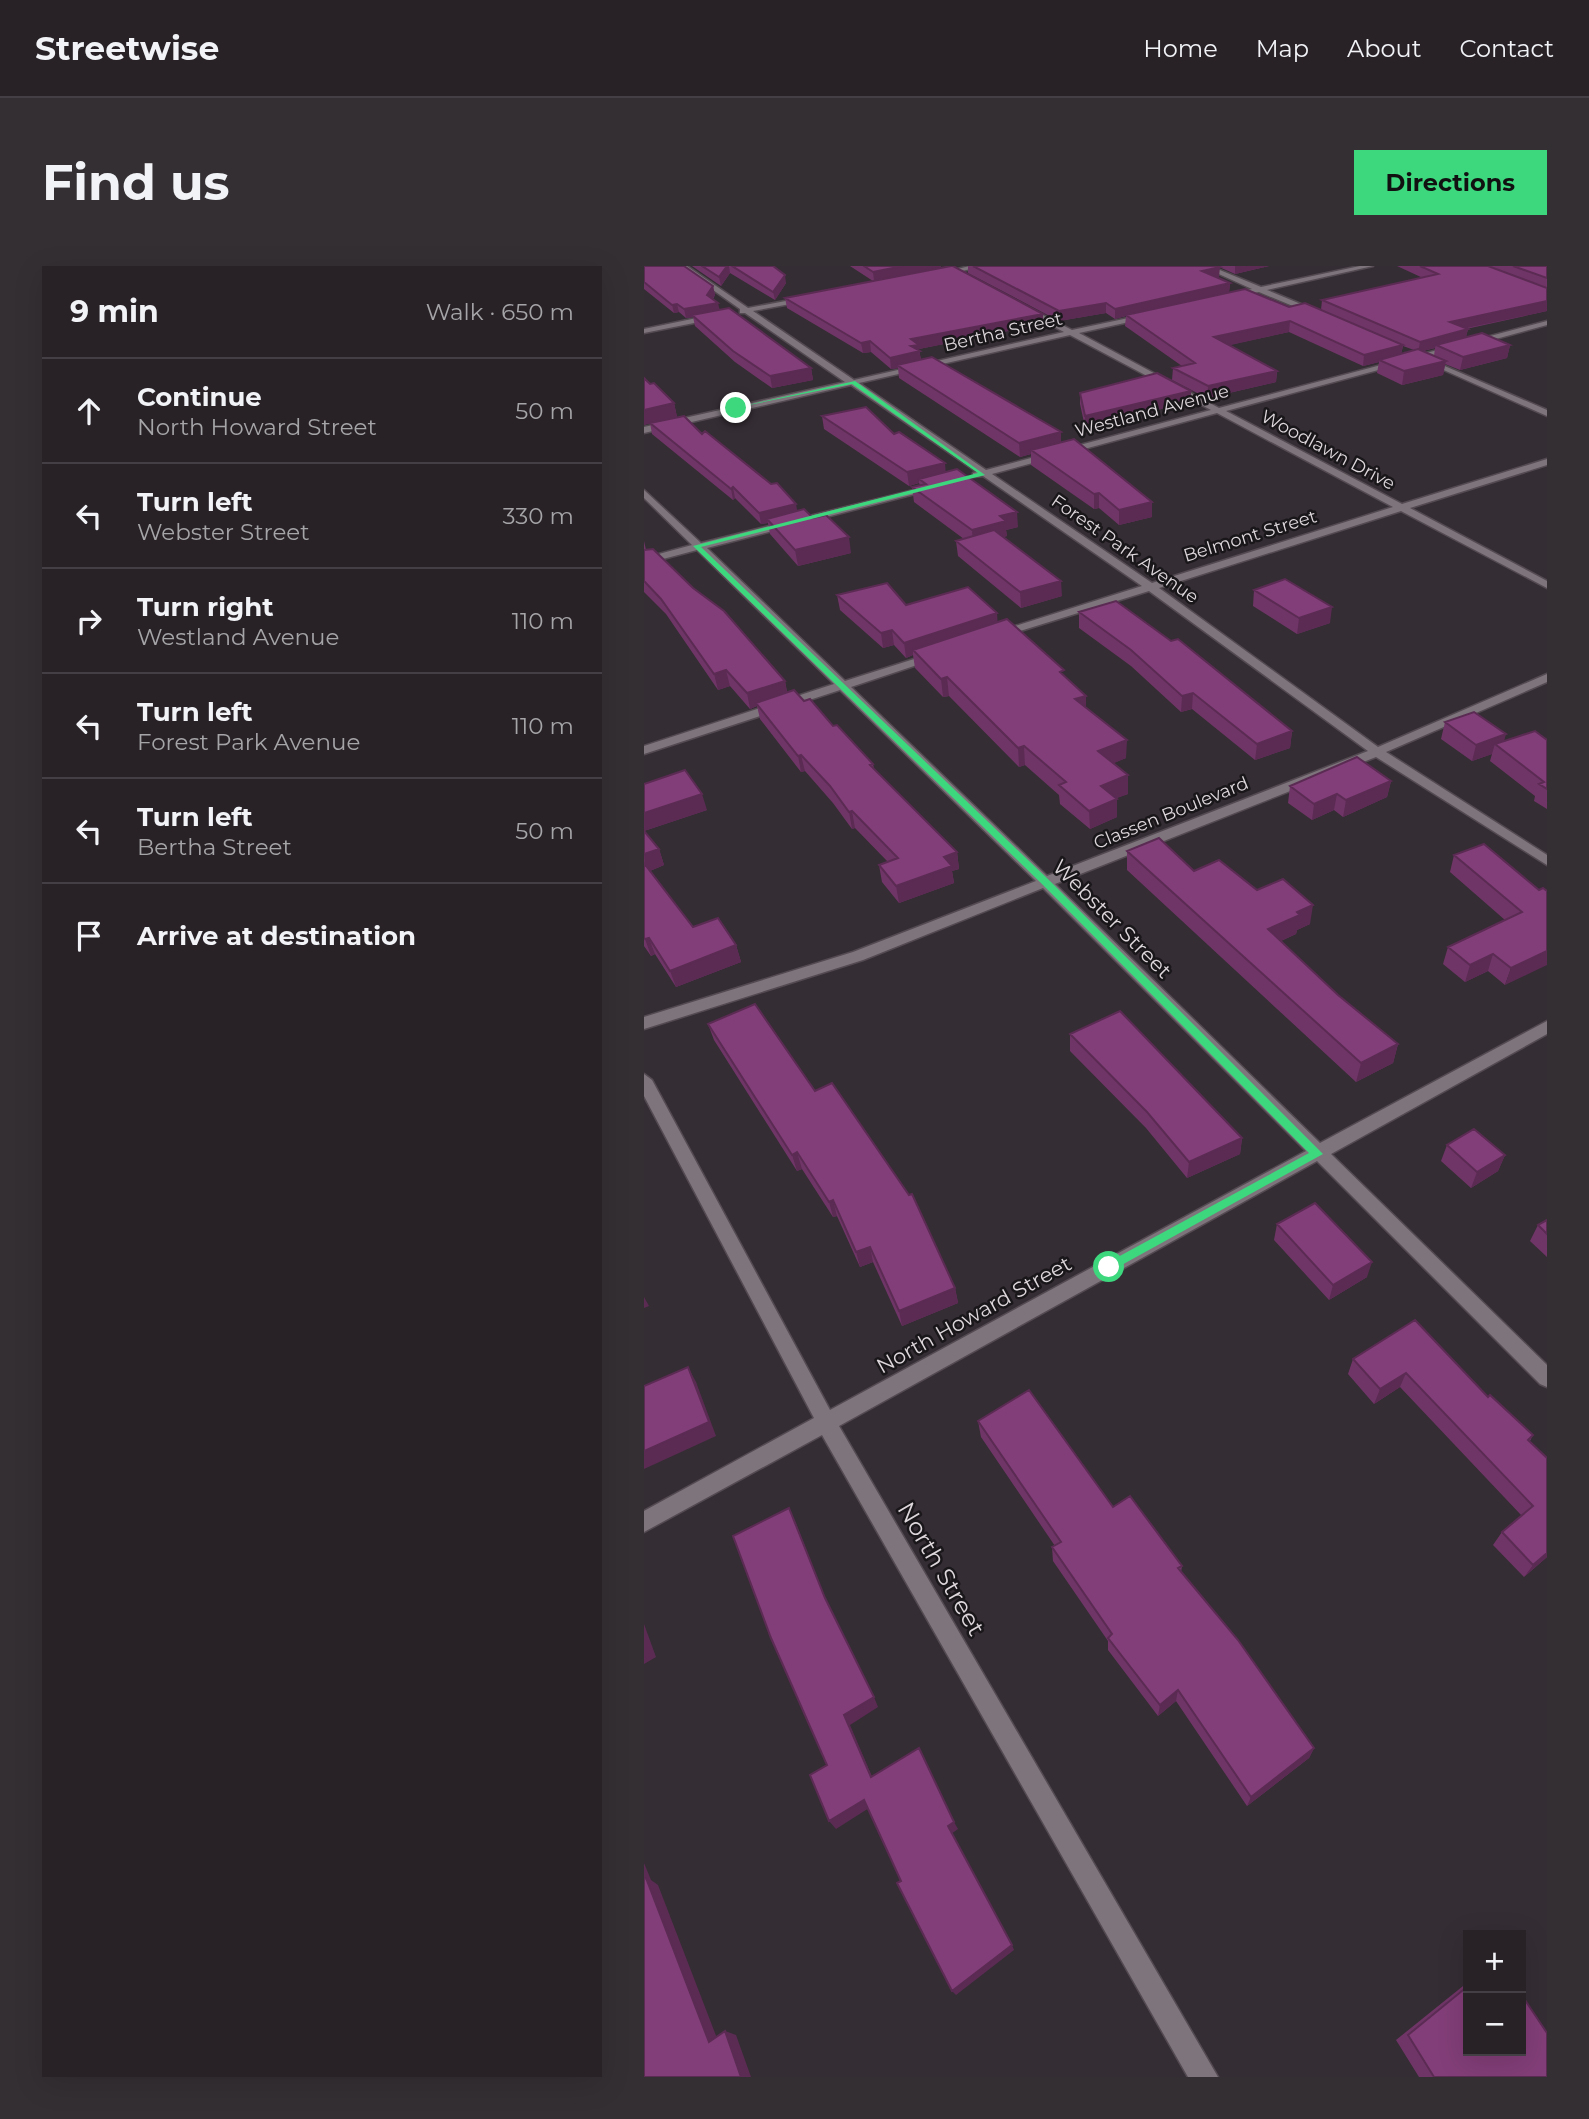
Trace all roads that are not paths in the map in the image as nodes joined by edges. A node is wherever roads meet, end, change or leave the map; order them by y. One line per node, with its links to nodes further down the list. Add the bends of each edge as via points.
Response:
1 (682, 266): 13 (street, Forest Park Avenue)
2 (946, 266): 6 (street)
3 (981, 266): 6 (street)
4 (1204, 266): 9 (street)
5 (1370, 266): 9 (street)
6 (955, 271): 7 (street); 8 (street)
7 (929, 276)
8 (967, 277)
9 (1260, 290): 11 (street); 17 (street)
10 (813, 298): 13 (street)
11 (1223, 298)
12 (1013, 302): 20 (street, Woodlawn Drive)
13 (748, 310): 14 (street); 23 (street, Forest Park Avenue)
14 (735, 312)
15 (1161, 312): 20 (street, Bertha Street)
16 (722, 315): 19 (street)
17 (1321, 316)
18 (1547, 323): 22 (street, Westland Avenue)
19 (644, 331)
20 (1071, 333): 23 (street, Bertha Street); 24 (street, Woodlawn Drive)
21 (1408, 352): 22 (street)
22 (1420, 358): 24 (street, Westland Avenue); 25 (street)
23 (853, 382): 26 (street, Bertha Street); 28 (street, Forest Park Avenue)
24 (1218, 409): 28 (street, Westland Avenue); 32 (street, Woodlawn Drive)
25 (1547, 413)
26 (644, 430)
27 (1547, 462): 32 (street, Belmont Street)
28 (982, 474): 29 (street, Westland Avenue); 35 (street, Forest Park Avenue)
29 (969, 477)
30 (942, 484): 33 (street)
31 (644, 493): 33 (street, Webster Street)
32 (1405, 509): 35 (street, Belmont Street); 36 (street, Woodlawn Drive)
33 (696, 546): 34 (street); 40 (street, Webster Street)
34 (644, 561)
35 (1148, 585): 37 (street, Belmont Street); 42 (street, Forest Park Avenue)
36 (1547, 585)
37 (986, 638)
38 (947, 651): 40 (street)
39 (1547, 678): 42 (street, Classen Boulevard)
40 (843, 685): 41 (street); 44 (street, Webster Street)
41 (644, 750)
42 (1377, 752): 43 (street, Forest Park Avenue); 44 (street, Classen Boulevard)
43 (1547, 861)
44 (1046, 883): 45 (street, Classen Boulevard, via 858,956); 48 (street, Webster Street)
45 (644, 1023)
46 (1547, 1027): 48 (street, North Howard Street)
47 (644, 1080): 50 (street, North Street)
48 (1317, 1154): 49 (street, Webster Street); 50 (street, North Howard Street)
49 (1547, 1378)
50 (826, 1422): 51 (street, North Howard Street); 52 (street, North Street)
51 (644, 1522)
52 (1204, 2077)

